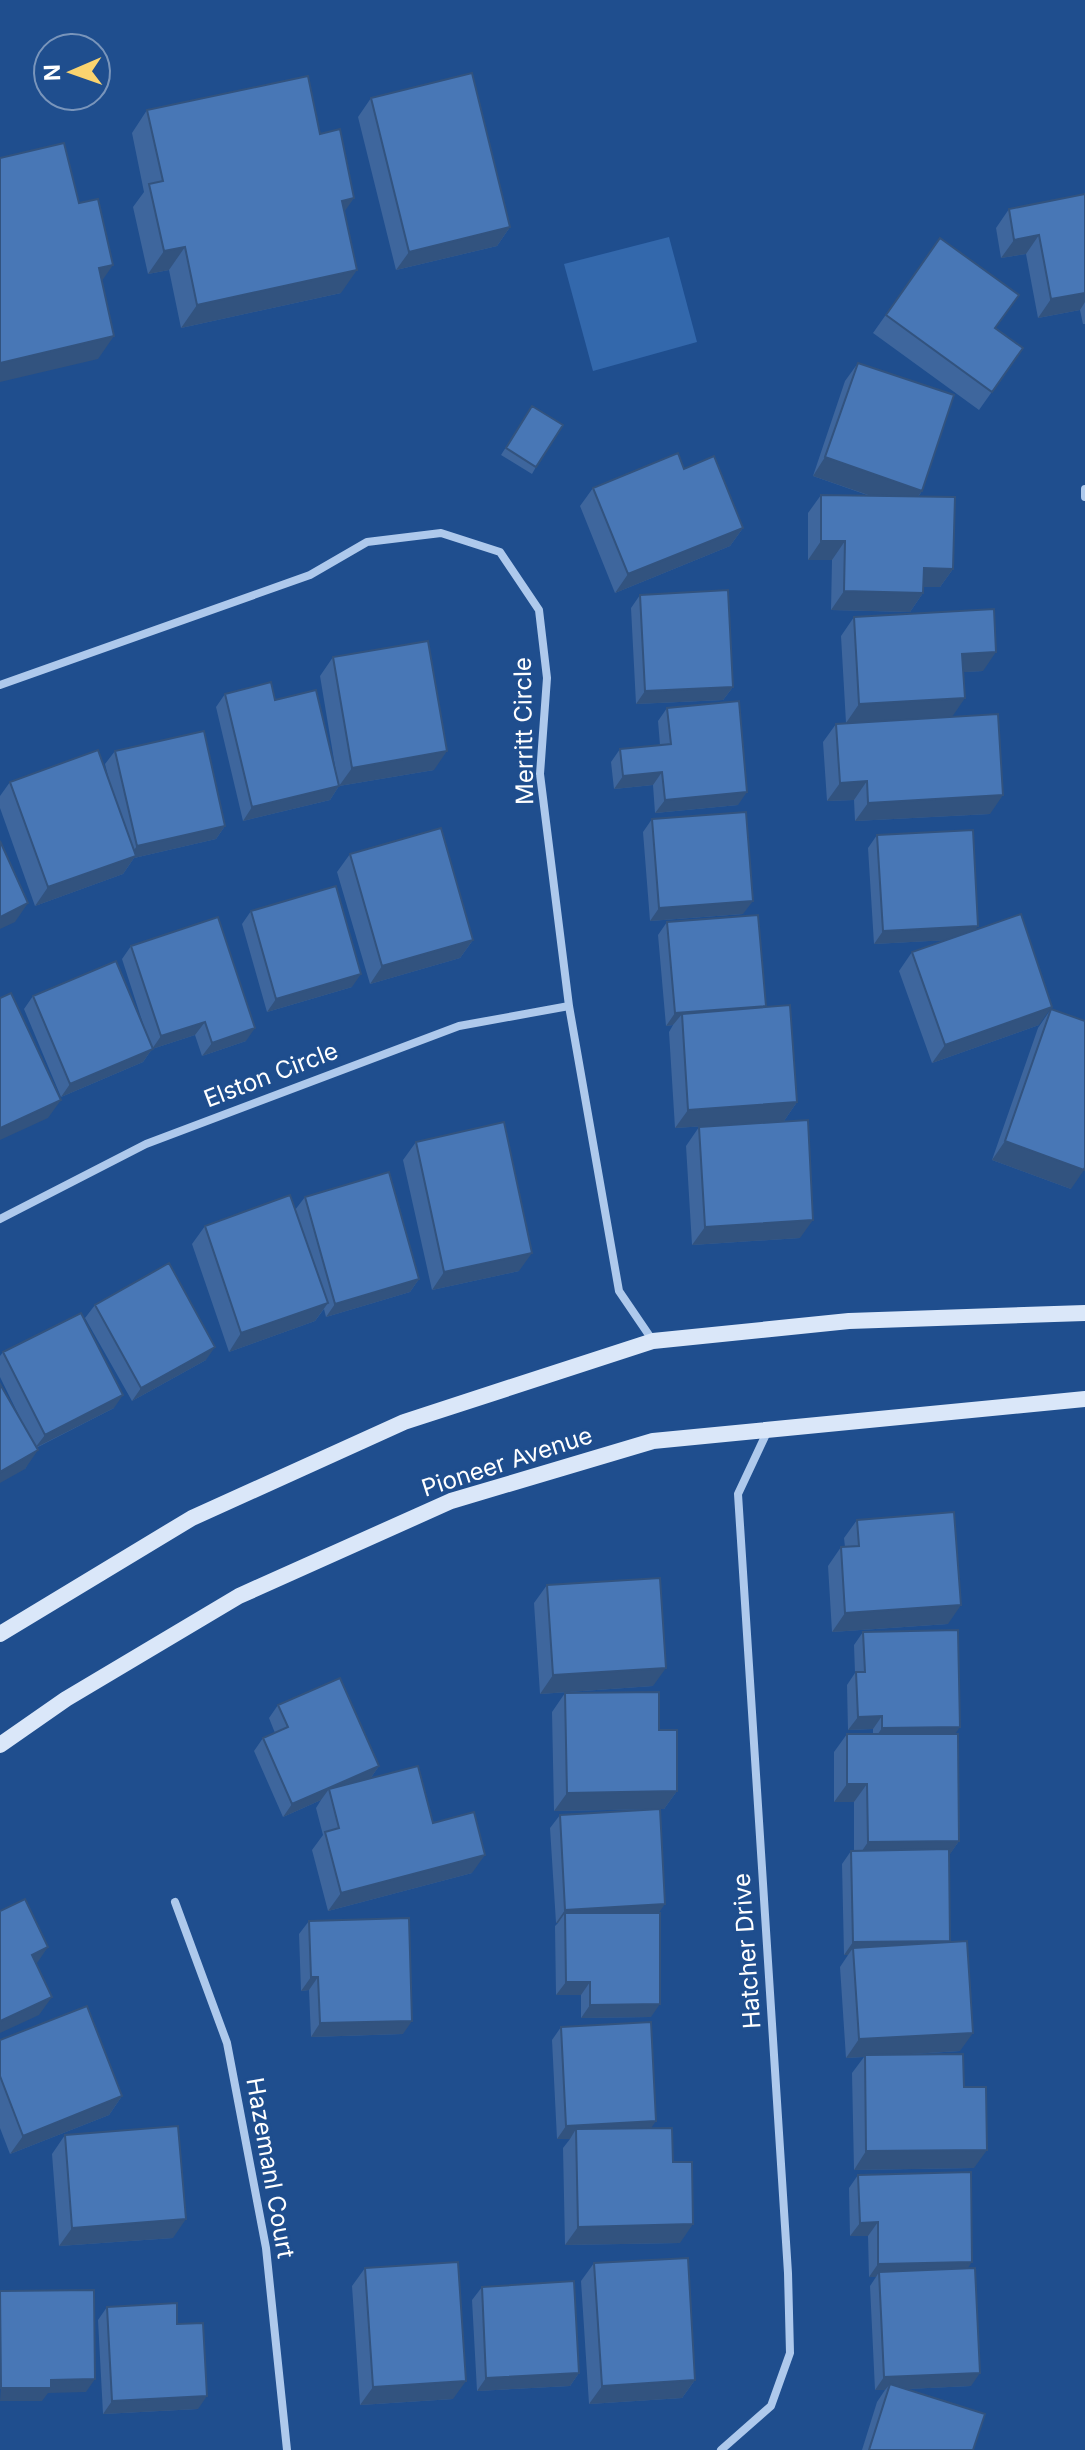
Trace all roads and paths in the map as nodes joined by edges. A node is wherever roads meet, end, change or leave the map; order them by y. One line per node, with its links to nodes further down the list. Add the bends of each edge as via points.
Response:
1 (1085, 489): 2 (street)
2 (1085, 497)
3 (0, 685): 4 (street, Merritt Circle, via 310,575 367,542 441,533 500,552 539,610 547,678 540,774)
4 (569, 1006): 5 (street, Elston Circle, via 459,1026 309,1082 146,1144); 7 (street, Merritt Circle, via 619,1291)
5 (0, 1219)
6 (1085, 1313): 7 (main road, via 849,1321)
7 (653, 1341): 10 (main road, via 404,1422 192,1518)
8 (1085, 1399): 9 (main road, Pioneer Avenue)
9 (768, 1430): 11 (main road, Pioneer Avenue, via 653,1441 451,1501 239,1596 66,1699); 14 (street, Hatcher Drive, via 738,1494 790,2353 771,2406)
10 (0, 1634)
11 (0, 1745)
12 (175, 1902): 13 (street, Hazemanl Court, via 227,2043 266,2248)
13 (287, 2450)
14 (721, 2450)

